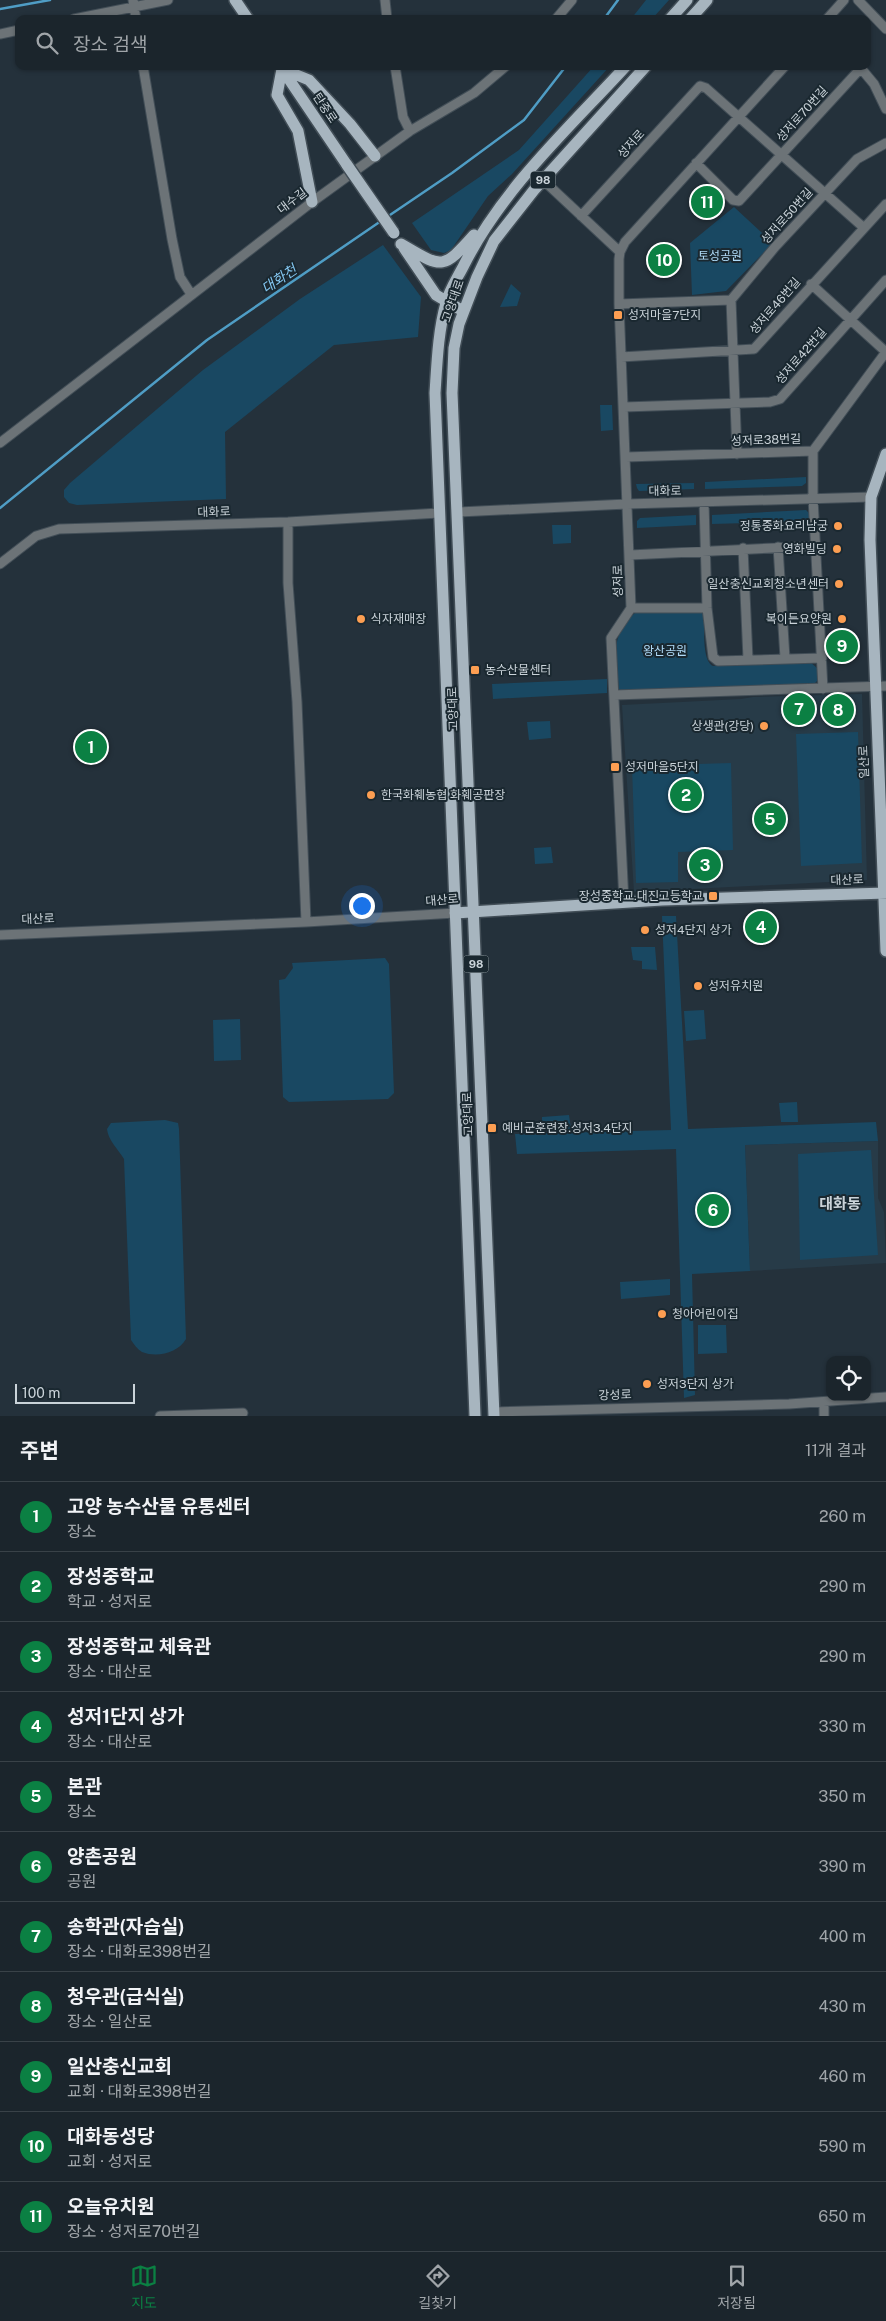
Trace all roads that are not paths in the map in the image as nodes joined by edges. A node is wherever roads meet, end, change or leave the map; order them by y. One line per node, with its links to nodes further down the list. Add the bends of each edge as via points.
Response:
1 (168, 0): 9 (street)
2 (235, 0): 11 (main road)
3 (385, 0): 12 (street)
4 (572, 0): 13 (street)
5 (687, 0): 14 (main road)
6 (707, 0): 15 (main road)
7 (844, 0): 16 (street)
8 (858, 0): 17 (street)
9 (133, 3): 10 (street)
10 (89, 15)
11 (245, 15)
12 (387, 15)
13 (559, 15)
14 (674, 15)
15 (694, 15)
16 (831, 15)
17 (886, 29)
18 (15, 31): 19 (street)
19 (0, 34)
20 (144, 70): 49 (street, via 180,277)
21 (282, 70): 40 (main road, via 277,95 298,131)
22 (283, 70): 45 (main road, 탄중로, bridge)
23 (286, 70): 36 (main road, via 309,80)
24 (396, 70): 33 (street, via 403,117)
25 (501, 70): 33 (street, 대수길, via 474,93)
26 (622, 70): 42 (main road, 고양대로 / 98, via 518,182)
27 (642, 70): 38 (main road, 고양대로 / 98)
28 (781, 70): 32 (street)
29 (857, 70): 35 (street, 성저로70번길)
30 (862, 70): 31 (street, via 874,84)
31 (886, 109)
32 (740, 116): 35 (street, 성저로70번길); 37 (street); 43 (street, 성저로, via 700,86)
33 (410, 131): 36 (street, 대수길)
34 (886, 143): 39 (street, 성저로50번길, via 857,159)
35 (783, 155): 37 (street, 성저로70번길, via 740,201 733,200); 39 (street, 성저로70번길)
36 (375, 156): 40 (street, 대수길)
37 (696, 164): 46 (street, via 625,242)
38 (543, 180): 43 (street); 53 (main road, 고양대로 / 98, via 494,241)
39 (825, 194): 44 (street, 성저로70번길); 50 (street, 성저로50번길)
40 (312, 202): 49 (street, 대수길)
41 (886, 204): 44 (street, 성저로46번길)
42 (494, 214): 45 (main road, via 448,261 433,261); 51 (main road, 고양대로 / 98)
43 (581, 216): 46 (street)
44 (864, 227): 48 (street, 성저로46번길)
45 (401, 244): 51 (main road, via 436,295)
46 (620, 252): 52 (street, 성저로)
47 (886, 280): 54 (street, 성저로42번길)
48 (811, 284): 54 (street); 55 (street, 성저로46번길, via 754,349)
49 (192, 294): 60 (street, 대수길)
50 (731, 300): 52 (street); 55 (street)
51 (446, 301): 53 (main road); 70 (main road, 고양대로 / 98, via 435,393)
52 (618, 304): 57 (street, 성저로)
53 (463, 311): 69 (main road, 고양대로 / 98, via 454,348 452,393)
54 (850, 319): 56 (street); 58 (street, 성저로42번길, via 780,399)
55 (733, 351): 57 (street, 성저로46번길); 58 (street)
56 (886, 352): 61 (street, 성저로38번길)
57 (621, 357): 59 (street, 성저로)
58 (734, 402): 59 (street, 성저로42번길); 62 (street)
59 (624, 407): 64 (street, 성저로)
60 (0, 443)
61 (813, 451): 62 (street, 성저로38번길); 66 (street)
62 (737, 454): 64 (street, 성저로38번길)
63 (886, 454): 65 (main road, 일산로)
64 (626, 457): 68 (street, 성저로)
65 (871, 497): 66 (street, 대화로); 83 (main road, 일산로, via 870,540)
66 (813, 498): 67 (street, 대화로); 72 (street)
67 (704, 502): 68 (street, 대화로); 75 (street)
68 (627, 504): 69 (street, 대화로); 76 (street, 성저로)
69 (459, 512): 88 (main road, 고양대로 / 98)
70 (439, 513): 71 (street, 대화로); 89 (main road, 고양대로 / 98)
71 (288, 522): 77 (street, 대화로, via 59,529 36,536); 90 (street, via 288,583 297,702)
72 (816, 546): 73 (street); 81 (street)
73 (778, 547): 74 (street); 80 (street)
74 (743, 548): 75 (street); 82 (street)
75 (706, 551): 76 (street); 79 (street)
76 (630, 555): 78 (street, 성저로)
77 (0, 564)
78 (631, 608): 79 (street); 85 (street, 성저로, via 611,638)
79 (708, 608): 82 (street, via 713,657 718,661)
80 (785, 658): 81 (street); 82 (street)
81 (822, 658): 84 (street)
82 (748, 659)
83 (880, 686): 84 (street); 86 (main road, 일산로)
84 (823, 689): 85 (street)
85 (614, 695): 87 (street, 성저로)
86 (885, 893): 87 (main road, 대산로); 92 (main road, 일산로)
87 (624, 902): 88 (main road, 대산로)
88 (474, 911): 89 (main road, 대산로); 97 (main road, 고양대로 / 98)
89 (455, 913): 90 (street, 대산로); 99 (main road, 고양대로 / 98)
90 (306, 922): 91 (street, 대산로)
91 (0, 935)
92 (886, 951)
93 (886, 1398): 94 (street, 강성로)
94 (824, 1402): 95 (street, 강성로); 100 (street)
95 (606, 1412): 97 (street, 강성로)
96 (243, 1413): 98 (street)
97 (494, 1414)
98 (160, 1416)
99 (475, 1416)
100 (824, 1416)

